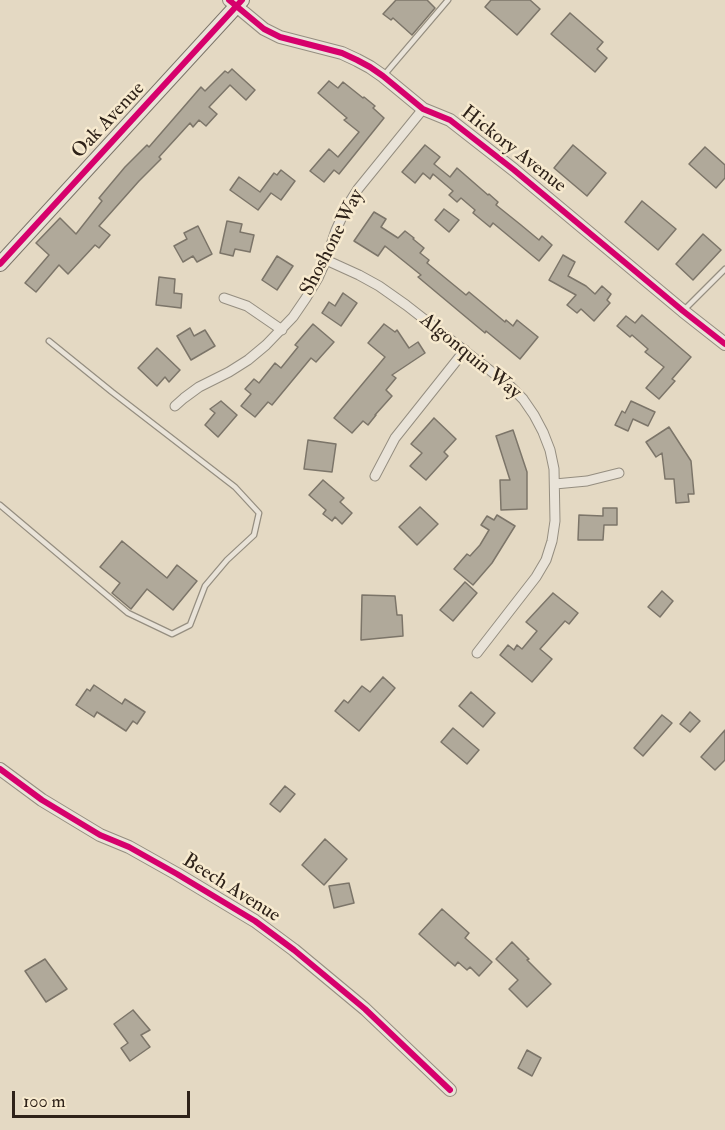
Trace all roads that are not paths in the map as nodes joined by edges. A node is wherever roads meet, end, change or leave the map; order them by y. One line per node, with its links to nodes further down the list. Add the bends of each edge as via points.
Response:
1 (448, 0): 3 (lane)
2 (236, 2): 3 (street, Hickory Avenue, via 264,29 342,53); 6 (main road, Oak Avenue)
3 (383, 76): 4 (street, Hickory Avenue)
4 (423, 109): 5 (street, Shoshone Way, via 358,189 336,230); 9 (street, Hickory Avenue, via 450,120)
5 (326, 260): 10 (street, Shoshone Way, via 306,298); 13 (street, Algonquin Way, via 379,286)
6 (0, 264)
7 (725, 269): 9 (lane)
8 (224, 298): 10 (street, via 248,306)
9 (683, 311): 12 (street, Hickory Avenue)
10 (282, 330): 14 (street, Shoshone Way, via 248,360)
11 (49, 341): 18 (lane, via 235,487 259,513 254,535 205,586 190,625 172,634 128,613)
12 (725, 344)
13 (465, 350): 16 (street, via 395,438); 17 (street, Algonquin Way, via 510,386 534,415 550,450)
14 (175, 406)
15 (619, 473): 17 (street)
16 (375, 476)
17 (555, 484): 19 (street, Algonquin Way, via 554,531 546,560)
18 (0, 505)
19 (477, 654)
20 (0, 769): 21 (street, Beech Avenue, via 92,830 167,868 255,921 365,1009)
21 (450, 1090)

